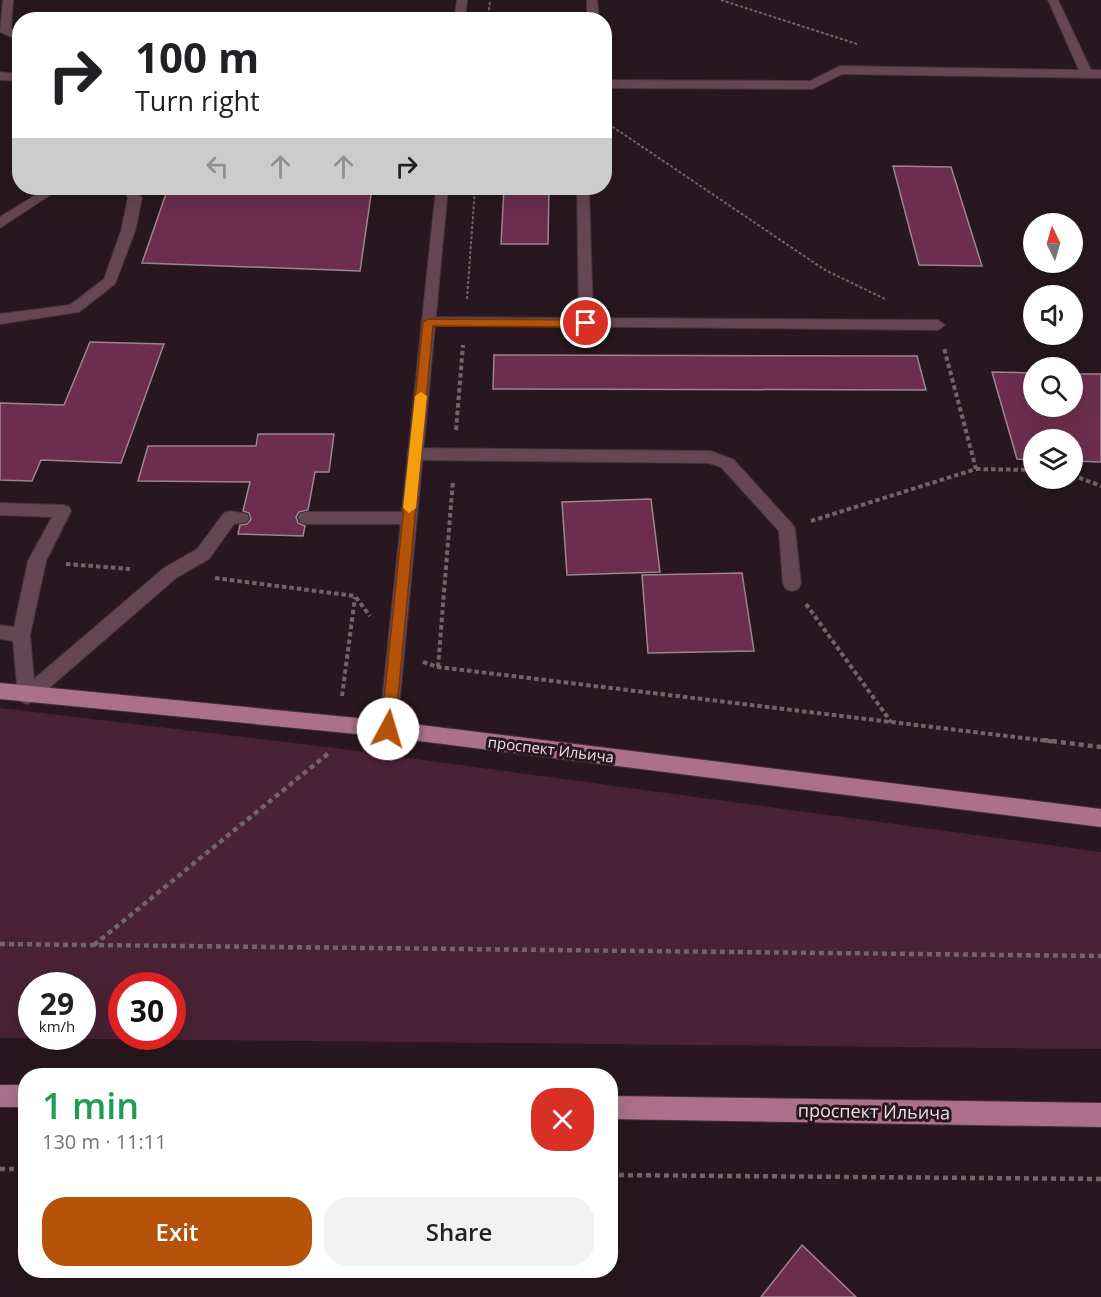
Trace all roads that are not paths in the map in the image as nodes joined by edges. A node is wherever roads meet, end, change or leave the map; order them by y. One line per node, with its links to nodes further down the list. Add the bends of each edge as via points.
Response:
1 (8, 0): 3 (street, via 5,31)
2 (1053, 0): 4 (street)
3 (12, 34)
4 (1087, 74): 5 (street); 6 (street, via 840,70 812,85)
5 (1101, 74)
6 (612, 84)
7 (43, 195): 11 (street)
8 (133, 195): 12 (street, via 128,231 110,280 74,309)
9 (441, 195): 13 (street)
10 (583, 195): 14 (street)
11 (0, 224)
12 (0, 319)
13 (428, 322): 14 (street); 16 (street)
14 (586, 323): 15 (street)
15 (938, 325)
16 (415, 454): 20 (street); 21 (street, via 710,457 727,463 787,529)
17 (0, 509): 23 (street, via 63,511 37,561)
18 (242, 518): 25 (street, via 230,517 203,554 170,573)
19 (306, 518): 20 (street)
20 (408, 518): 26 (street)
21 (792, 584)
22 (0, 632): 23 (street)
23 (21, 635): 25 (street)
24 (0, 691): 25 (main road, проспект Ильича)
25 (27, 696): 26 (main road, проспект Ильича)
26 (388, 729): 27 (main road, проспект Ильича)
27 (1101, 818)
28 (0, 1096): 29 (main road)
29 (18, 1096)
30 (618, 1107): 31 (main road, проспект Ильича)
31 (1101, 1115)

